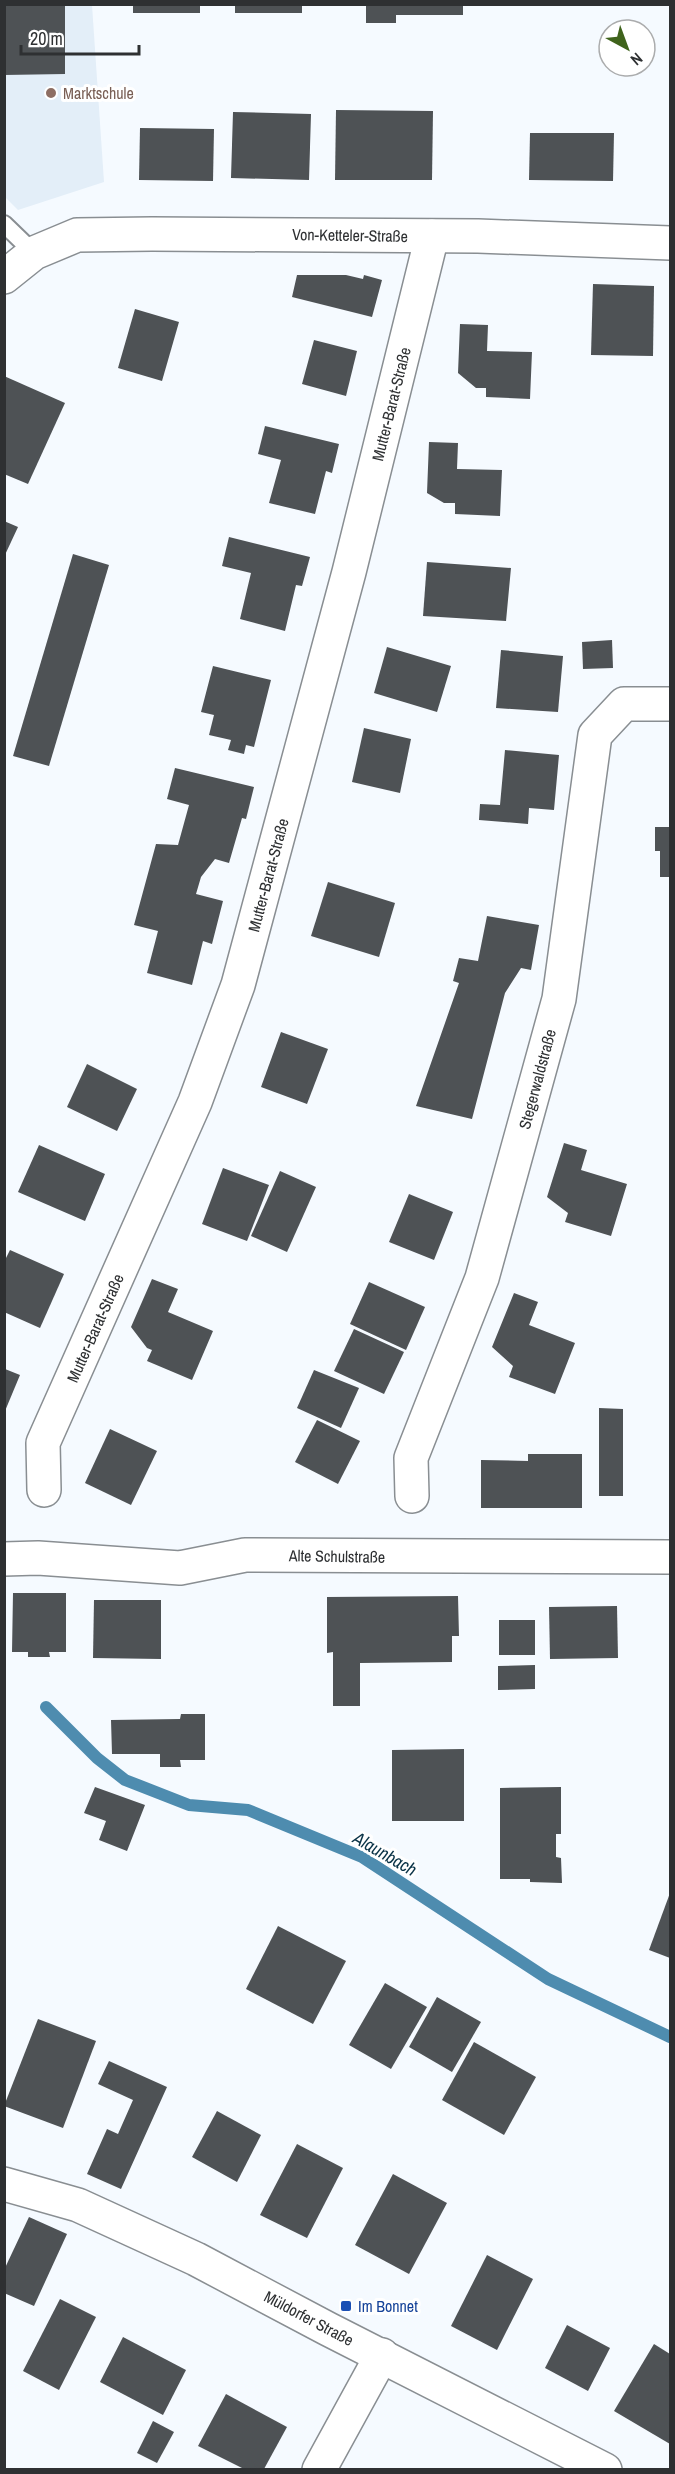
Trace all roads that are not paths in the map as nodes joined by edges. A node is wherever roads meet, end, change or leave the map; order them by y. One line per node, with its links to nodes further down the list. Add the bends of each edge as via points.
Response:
1 (4, 225): 4 (lane)
2 (432, 236): 3 (street, Von-Ketteler-Straße); 4 (street, Von-Ketteler-Straße, via 77,235); 7 (street, Mutter-Barat-Straße, via 349,572 238,985 195,1102 44,1443)
3 (670, 243)
4 (34, 253): 5 (street, Von-Ketteler-Straße)
5 (4, 278)
6 (670, 704): 8 (street, Stegerwaldstraße, via 624,704 595,735 559,999 482,1278 411,1458)
7 (44, 1490)
8 (412, 1496)
9 (670, 1557): 10 (street, Alte Schulstraße, via 245,1555 180,1568)
10 (4, 1559)
11 (4, 2184): 12 (street, Müldorfer Straße, via 78,2205 152,2238)
12 (381, 2355): 13 (street); 14 (street, Müldorfer Straße)
13 (319, 2469)
14 (605, 2469)

